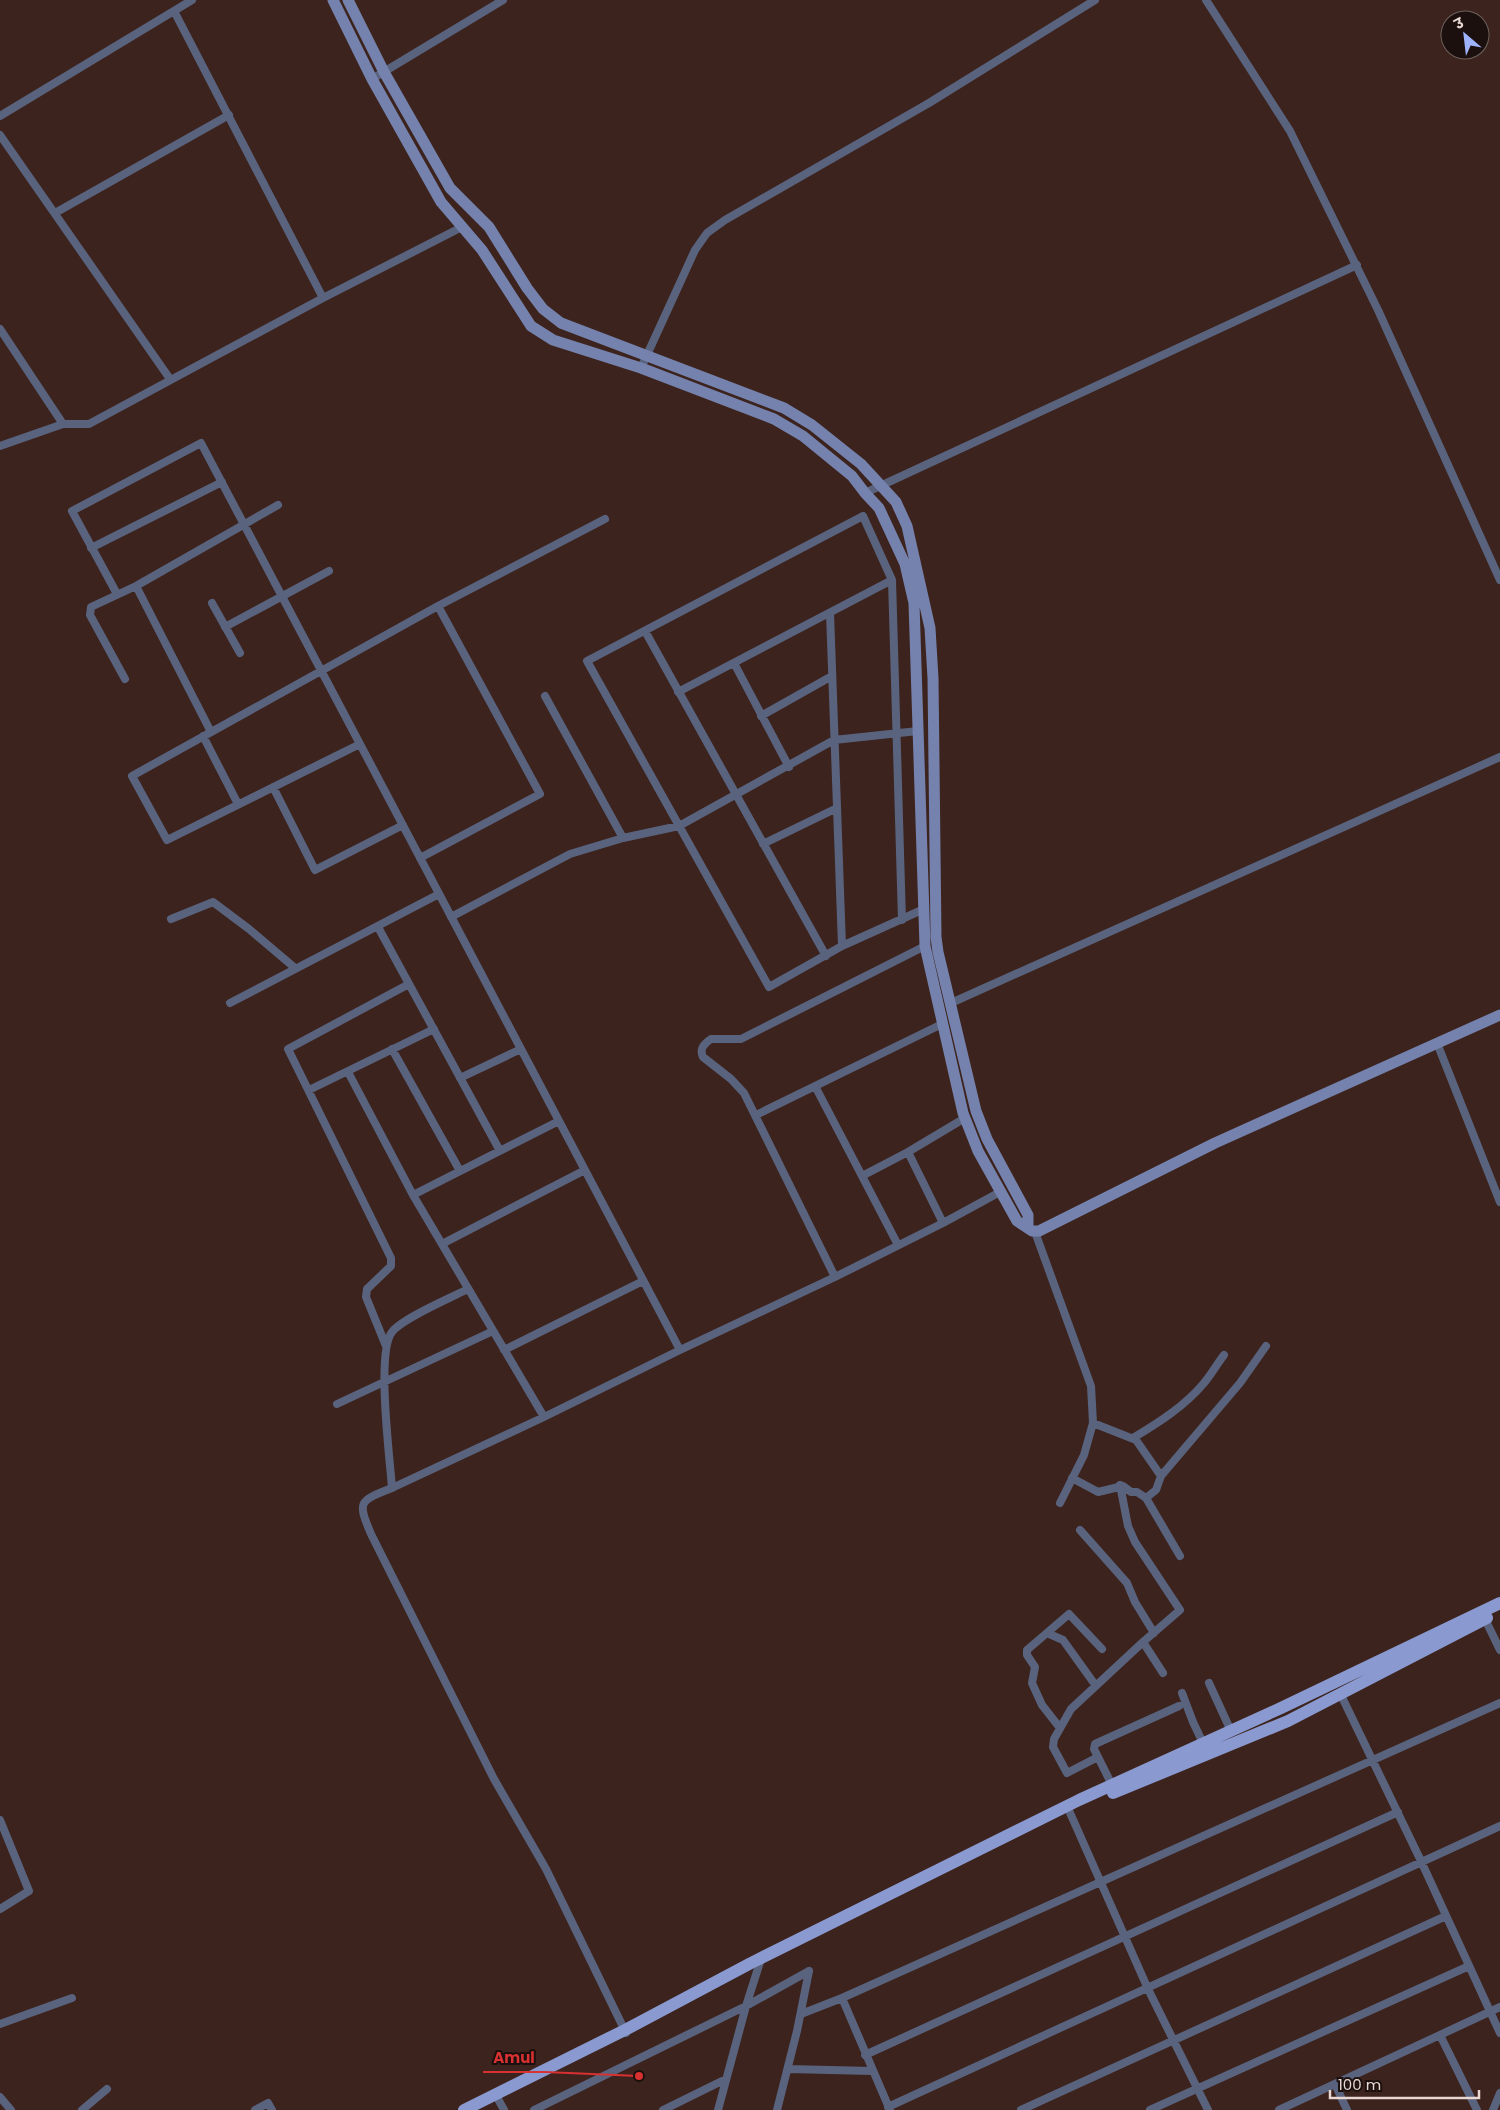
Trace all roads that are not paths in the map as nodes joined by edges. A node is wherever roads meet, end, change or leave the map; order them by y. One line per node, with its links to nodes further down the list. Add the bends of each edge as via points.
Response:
1 (192, 0): 7 (street)
2 (333, 0): 9 (street)
3 (348, 0): 8 (street)
4 (503, 0): 8 (street)
5 (1095, 0): 18 (street, via 929,103 707,233 694,250)
6 (1206, 0): 15 (street, via 1290,131)
7 (174, 11): 10 (street); 11 (street)
8 (384, 72): 9 (street); 18 (street, via 450,188 489,227 543,309 561,323)
9 (372, 79): 14 (street, via 441,202)
10 (0, 116)
11 (229, 116): 13 (street); 16 (street)
12 (0, 135): 13 (street)
13 (55, 213): 20 (street)
14 (462, 227): 16 (street); 19 (street, via 482,250 531,326 553,340)
15 (1357, 265): 24 (street); 32 (street)
16 (323, 298): 20 (street)
17 (0, 329): 21 (street)
18 (646, 355): 19 (street); 24 (street, via 784,408 812,424 862,464)
19 (640, 368): 25 (street, via 774,419 803,436 852,476)
20 (170, 379): 21 (street, via 89,424)
21 (63, 424): 22 (street)
22 (0, 446)
23 (222, 482): 28 (street); 29 (street); 29 (street, via 201,443 72,511)
24 (882, 485): 25 (street); 78 (street, via 896,502 907,526 930,628 936,937)
25 (865, 493): 49 (street, via 879,508 893,536 905,564 914,602)
26 (278, 505): 28 (street)
27 (605, 519): 37 (street)
28 (244, 524): 33 (street); 35 (street)
29 (91, 548): 34 (street)
30 (329, 571): 35 (street)
31 (892, 580): 38 (street); 40 (street, via 863,516); 51 (street)
32 (1500, 580)
33 (136, 586): 34 (street); 50 (street)
34 (117, 594): 45 (street, via 91,607 90,614)
35 (282, 597): 39 (street); 43 (street)
36 (212, 603): 39 (street)
37 (438, 606): 43 (street); 65 (street, via 540,794)
38 (830, 613): 42 (street); 44 (street)
39 (225, 626): 41 (street)
40 (644, 631): 46 (street); 62 (street, via 587,661)
41 (240, 653)
42 (734, 663): 46 (street); 48 (street)
43 (321, 671): 50 (street); 54 (street)
44 (832, 676): 48 (street); 53 (street)
45 (125, 680)
46 (678, 692): 58 (street)
47 (545, 696): 63 (street)
48 (762, 716): 56 (street)
49 (918, 731): 51 (street); 67 (street)
50 (211, 732): 52 (street)
51 (896, 733): 53 (street); 70 (street)
52 (203, 736): 59 (street); 59 (street, via 132,776 168,840)
53 (834, 740): 56 (street); 60 (street)
54 (360, 744): 57 (street); 61 (street)
55 (1500, 757): 78 (street)
56 (788, 767): 58 (street)
57 (273, 787): 59 (street); 61 (street, via 315,870)
58 (735, 794): 62 (street); 64 (street)
59 (238, 804)
60 (837, 808): 64 (street); 72 (street)
61 (402, 825): 65 (street)
62 (679, 826): 63 (street); 74 (street, via 769,988)
63 (623, 838): 68 (street, via 570,854)
64 (763, 844): 74 (street)
65 (420, 858): 66 (street)
66 (439, 894): 68 (street); 71 (street)
67 (924, 909): 70 (street); 73 (street)
68 (451, 917): 84 (street)
69 (171, 919): 75 (street, via 213,902)
70 (902, 920): 72 (street)
71 (378, 927): 75 (street); 76 (street)
72 (842, 946): 74 (street)
73 (925, 946): 80 (street); 89 (street, via 741,1039 711,1039 706,1043 701,1053 703,1057 744,1092)
74 (826, 956)
75 (295, 968): 77 (street)
76 (409, 984): 81 (street); 88 (street, via 288,1049)
77 (230, 1003)
78 (951, 1003): 101 (street, via 976,1111 1028,1215)
79 (1500, 1014): 82 (street)
80 (942, 1024): 87 (street); 90 (street)
81 (434, 1029): 83 (street); 86 (street)
82 (1437, 1043): 99 (street); 101 (street)
83 (392, 1049): 85 (street); 95 (street)
84 (521, 1049): 86 (street); 91 (street)
85 (348, 1072): 88 (street); 98 (street)
86 (460, 1078): 92 (street)
87 (815, 1086): 89 (street); 96 (street)
88 (310, 1090): 108 (street, via 391,1258 391,1266 365,1292)
89 (756, 1115): 104 (street)
90 (965, 1118): 93 (street); 97 (street)
91 (559, 1121): 92 (street); 94 (street)
92 (500, 1151): 95 (street)
93 (908, 1152): 96 (street); 100 (street)
94 (585, 1170): 102 (street); 105 (street)
95 (460, 1171): 98 (street)
96 (862, 1176): 103 (street)
97 (1000, 1192): 100 (street); 101 (street, via 1017,1221)
98 (413, 1195): 102 (street)
99 (1500, 1202)
100 (943, 1223): 103 (street)
101 (1032, 1230): 116 (street, via 1091,1386)
102 (442, 1244): 106 (street)
103 (898, 1245): 104 (street)
104 (836, 1277): 111 (street)
105 (643, 1281): 110 (street); 111 (street)
106 (468, 1289): 107 (street); 108 (street, via 409,1319 391,1332)
107 (493, 1331): 110 (street); 113 (street)
108 (386, 1346): 113 (street)
109 (1266, 1346): 118 (street, via 1240,1383)
110 (504, 1350): 115 (street)
111 (680, 1350): 115 (street)
112 (1224, 1355): 117 (street, via 1191,1396)
113 (384, 1382): 114 (street); 121 (street)
114 (337, 1404)
115 (544, 1418): 121 (street)
116 (1093, 1423): 117 (street); 119 (street, via 1084,1455)
117 (1133, 1438): 118 (street)
118 (1161, 1476): 122 (street, via 1158,1488)
119 (1072, 1478): 120 (street, via 1098,1492); 123 (street)
120 (1120, 1485): 122 (street); 130 (street, via 1134,1542 1180,1610)
121 (392, 1488): 166 (street, via 368,1498 362,1505 362,1512 494,1779 546,1869)
122 (1146, 1498): 125 (street)
123 (1060, 1503)
124 (1080, 1530): 130 (street, via 1127,1584)
125 (1180, 1556)
126 (1500, 1603): 142 (main road)
127 (1500, 1612): 128 (main road)
128 (1485, 1619): 133 (street); 138 (main road)
129 (1047, 1633): 132 (street, via 1069,1614); 136 (street, via 1063,1640); 141 (street, via 1026,1652 1035,1667 1032,1683 1042,1705)
130 (1154, 1633): 131 (street)
131 (1143, 1642): 134 (street); 136 (street)
132 (1102, 1649)
133 (1500, 1650)
134 (1163, 1673)
135 (1209, 1683): 142 (street)
136 (1096, 1686): 141 (street, via 1071,1709)
137 (1182, 1692): 143 (street)
138 (1341, 1695): 145 (street); 147 (main road, via 1288,1721)
139 (1500, 1704): 145 (street)
140 (1179, 1706): 144 (street, via 1095,1744)
141 (1060, 1728): 144 (street, via 1052,1747 1067,1772)
142 (1231, 1731): 143 (main road)
143 (1203, 1743): 146 (main road)
144 (1098, 1757): 146 (street)
145 (1373, 1760): 148 (street); 152 (street)
146 (1112, 1785): 147 (main road)
147 (1068, 1809): 152 (street); 156 (main road)
148 (1398, 1812): 151 (street); 155 (street)
149 (0, 1820): 153 (street, via 29,1892)
150 (1500, 1826): 151 (street)
151 (1421, 1862): 154 (street); 158 (street)
152 (1102, 1882): 155 (street); 160 (street)
153 (0, 1909)
154 (1446, 1916): 157 (street); 169 (street)
155 (1126, 1937): 158 (street); 170 (street)
156 (760, 1963): 161 (street); 166 (main road)
157 (1469, 1966): 163 (street); 175 (street)
158 (1148, 1989): 169 (street); 180 (street)
159 (72, 1998): 165 (street)
160 (842, 1998): 164 (street); 170 (street)
161 (746, 2006): 164 (street, via 809,1971); 173 (street); 187 (street)
162 (1500, 2007): 163 (street)
163 (1490, 2012): 167 (street); 168 (street)
164 (801, 2014): 171 (street)
165 (0, 2024)
166 (626, 2032): 179 (main road); 185 (main road)
167 (1500, 2033)
168 (1440, 2035): 174 (street); 196 (street)
169 (1174, 2041): 175 (street); 191 (street)
170 (865, 2054): 172 (street)
171 (788, 2069): 172 (street); 190 (street)
172 (872, 2071): 180 (street)
173 (726, 2079): 188 (street); 189 (street)
174 (1335, 2084): 194 (street); 195 (street)
175 (1197, 2088): 192 (street); 193 (street)
176 (107, 2089): 182 (street)
177 (1500, 2092): 197 (street)
178 (0, 2097): 181 (street)
179 (501, 2105): 186 (main road)
180 (889, 2108)
181 (11, 2110)
182 (82, 2110)
183 (255, 2110): 184 (street, via 268,2102)
184 (272, 2110)
185 (464, 2110)
186 (477, 2110)
187 (534, 2110)
188 (663, 2110)
189 (718, 2110)
190 (777, 2110)
191 (1021, 2110)
192 (1150, 2110)
193 (1208, 2110)
194 (1278, 2110)
195 (1347, 2110)
196 (1477, 2110)
197 (1493, 2110)

